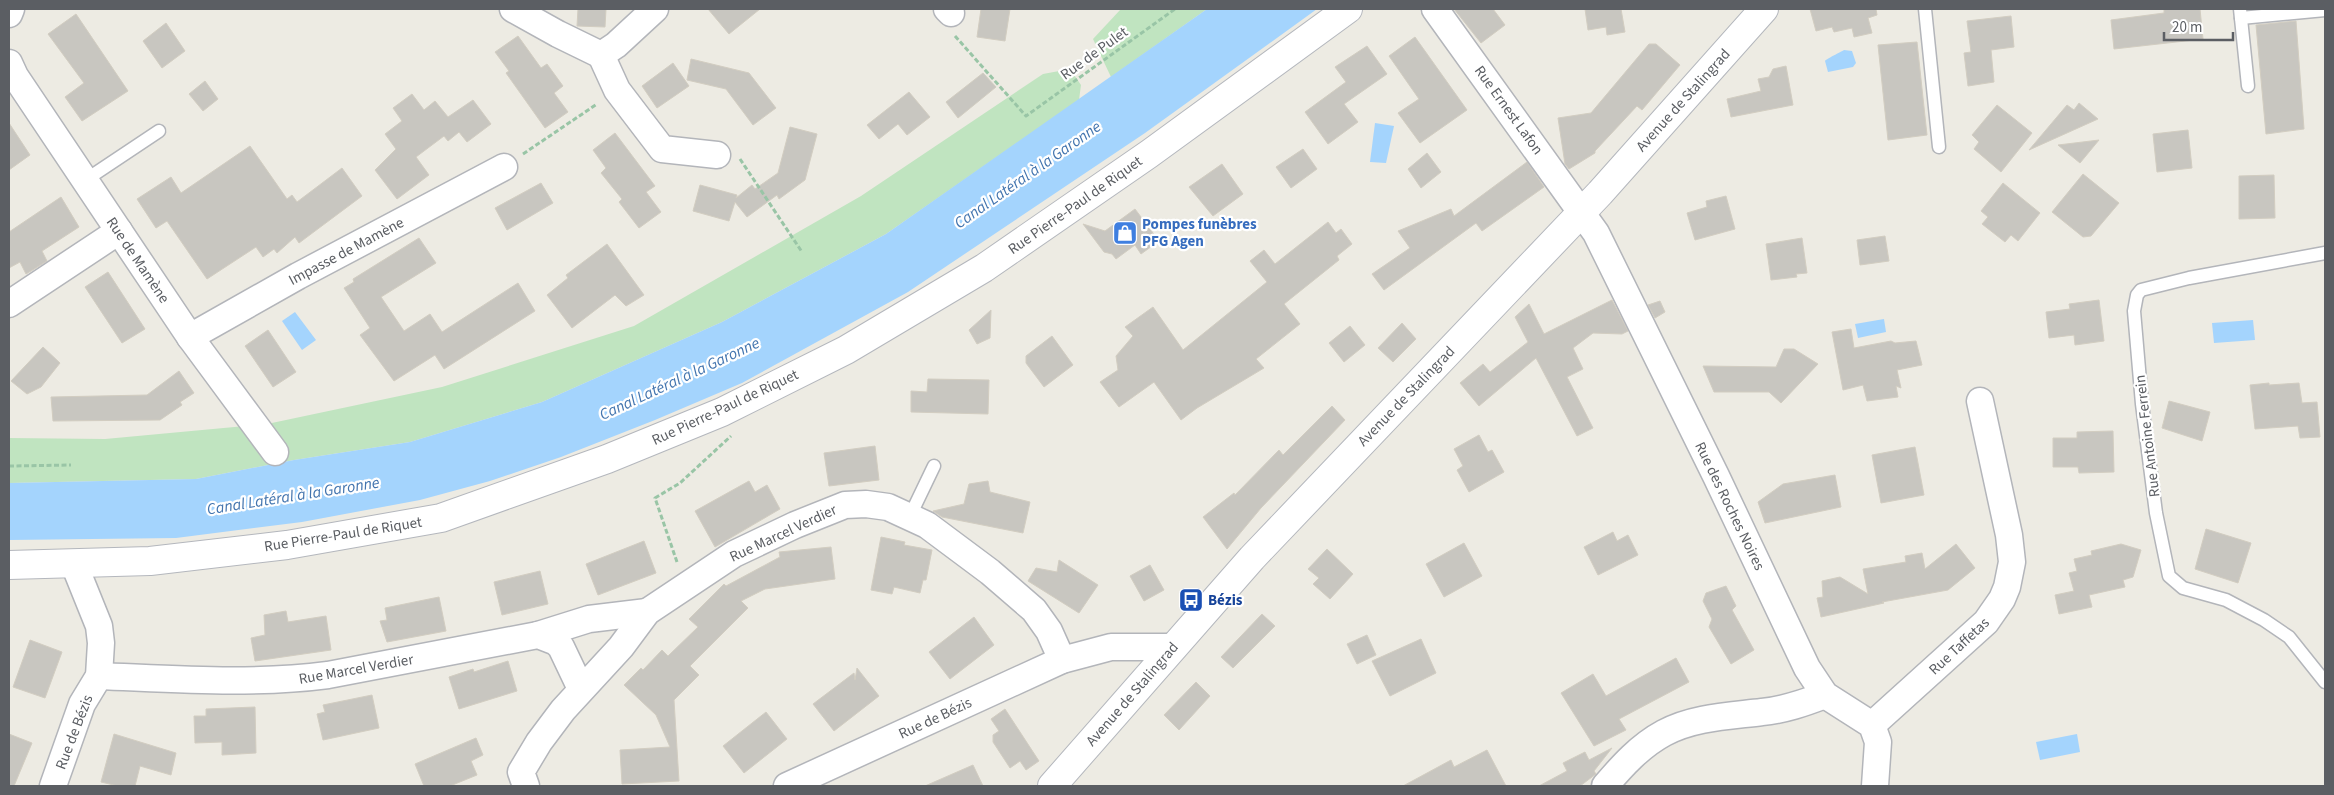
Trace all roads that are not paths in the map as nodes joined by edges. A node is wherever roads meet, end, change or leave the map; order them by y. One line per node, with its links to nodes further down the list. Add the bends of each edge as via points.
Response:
1 (11, 9): 10 (street)
2 (513, 9): 11 (street)
3 (654, 9): 11 (street)
4 (1348, 9): 28 (street, Rue Pierre-Paul de Riquet, via 984,268 846,350 722,412 607,459 441,518 287,545 150,561)
5 (1435, 9): 19 (street, Rue Ernest Lafon)
6 (1764, 9): 19 (street, Avenue de Stalingrad)
7 (1925, 9): 15 (lane)
8 (2325, 10): 9 (lane)
9 (2240, 13): 13 (lane)
10 (9, 14)
11 (601, 55): 16 (street, via 618,90 662,149)
12 (9, 62): 18 (street, Rue de Mamène)
13 (2248, 86)
14 (159, 131): 18 (lane)
15 (1939, 147)
16 (717, 155)
17 (504, 167): 23 (street, Impasse de Mamène)
18 (84, 180): 20 (street, Rue de Mamène)
19 (1582, 211): 32 (street, Avenue de Stalingrad, via 1252,558); 38 (street, Rue des Roches Noires, via 1650,340 1807,668)
20 (119, 231): 22 (street); 23 (street, Rue de Mamène)
21 (2325, 253): 36 (lane, Rue Antoine Ferrein, via 2141,290 2134,311 2156,513 2169,576 2183,588 2226,600 2264,620 2289,637)
22 (9, 304)
23 (190, 337): 25 (street, Rue de Mamène)
24 (1980, 401): 39 (street, Rue Taffetas, via 2009,535 2012,562 2007,587 1986,622)
25 (275, 452)
26 (934, 466): 27 (lane)
27 (910, 516): 30 (street, Rue Marcel Verdier, via 888,507 845,505 734,554); 33 (street, Rue Marcel Verdier, via 990,572 1034,610)
28 (74, 564): 29 (street, Rue Pierre-Paul de Riquet); 34 (street, Rue de Bézis, via 99,626)
29 (9, 565)
30 (647, 612): 31 (street, Rue Marcel Verdier, via 589,619); 37 (street, Rue Marcel Verdier, via 621,647)
31 (538, 635): 34 (street, Rue Marcel Verdier, via 294,680 200,681); 37 (street, via 561,647)
32 (1174, 647): 33 (street, Rue de Bézis, via 1111,647); 35 (street, Avenue de Stalingrad)
33 (1073, 657): 35 (street, via 1120,659); 42 (street, Rue de Bézis)
34 (99, 676): 40 (street, Rue de Bézis, via 82,704)
35 (1147, 677): 43 (street, Avenue de Stalingrad)
36 (2325, 682)
37 (581, 689): 41 (street, Rue Marcel Verdier, via 539,742 522,772)
38 (1825, 695): 39 (street, Rue des Roches Noires); 44 (street, via 1795,706 1714,718 1666,732 1622,765)
39 (1872, 725): 45 (street, via 1878,742)
40 (53, 786)
41 (526, 786)
42 (787, 786)
43 (1052, 786)
44 (1605, 786)
45 (1875, 786)

